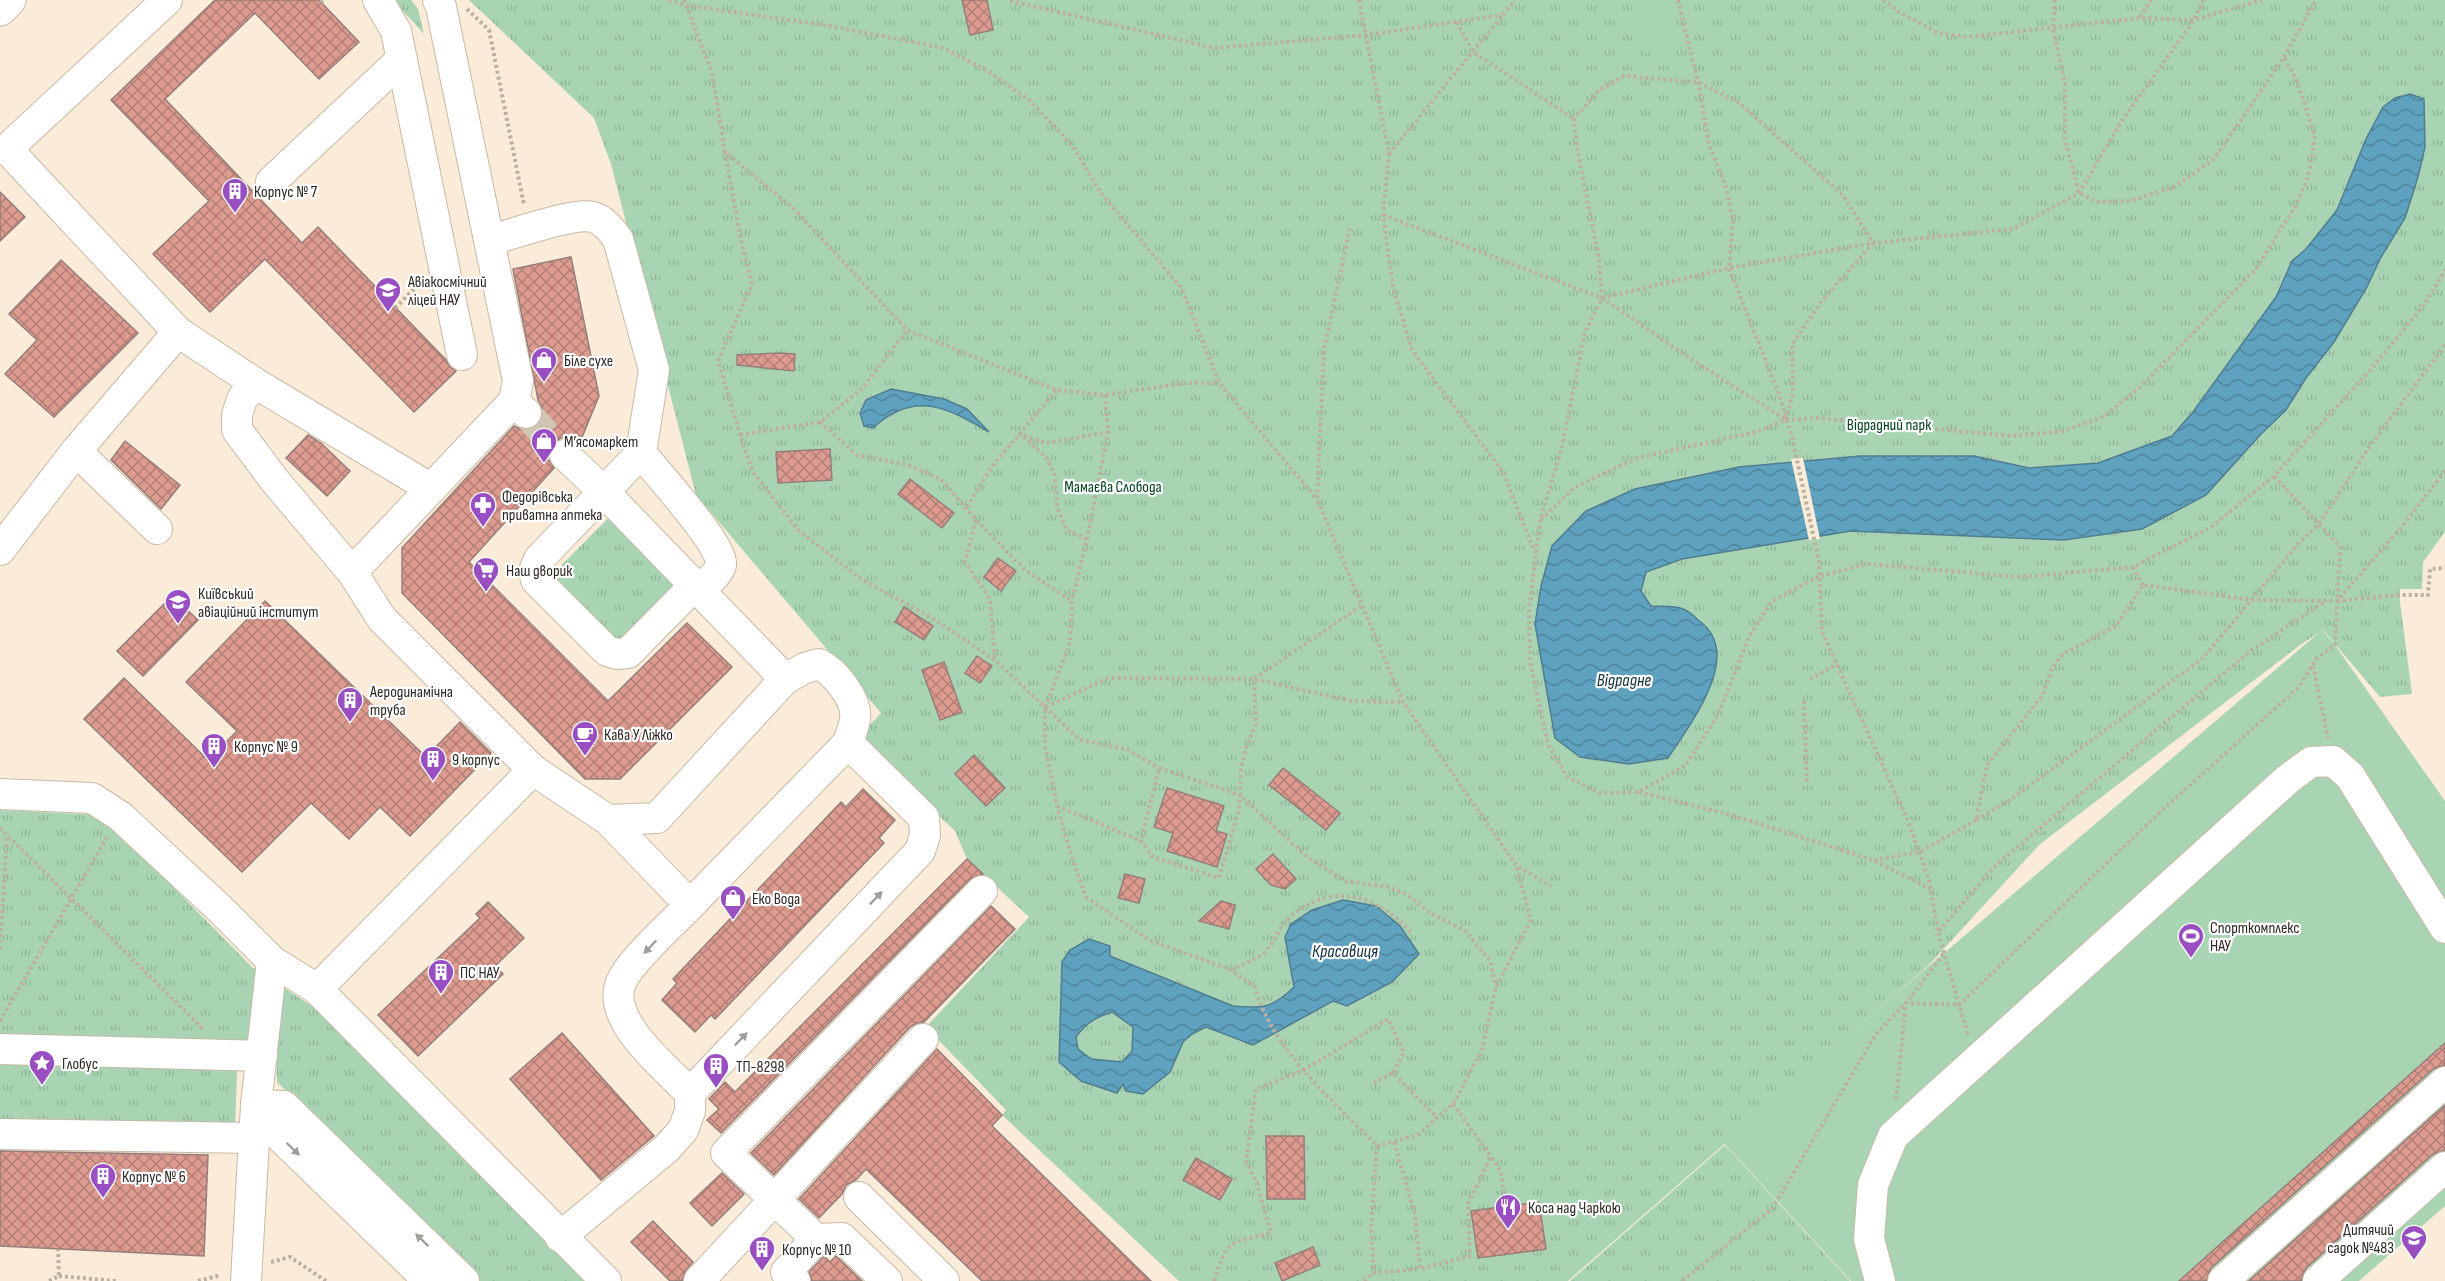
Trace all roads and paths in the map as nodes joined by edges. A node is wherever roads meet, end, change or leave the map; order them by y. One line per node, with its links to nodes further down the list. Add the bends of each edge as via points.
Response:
1 (9, 0): 17 (main road)
2 (167, 0): 42 (lane, via 7,149)
3 (378, 0): 26 (lane, via 396,31)
4 (669, 0): 15 (path)
5 (1359, 0): 23 (path)
6 (1515, 0): 18 (path)
7 (1678, 0): 27 (path)
8 (1883, 0): 22 (path, via 1938,33 1967,38)
9 (2055, 0): 22 (path)
10 (2151, 0): 19 (path)
11 (2203, 0): 20 (path)
12 (2262, 0): 20 (path)
13 (2316, 0): 25 (path)
14 (1010, 1): 23 (path, via 1215,48)
15 (684, 2): 29 (path, via 712,72); 46 (path, via 943,48 988,71 1029,100 1072,145 1101,193 1182,289)
16 (452, 4): 35 (path, via 489,30); 36 (lane, via 441,7)
17 (0, 9)
18 (1502, 15): 21 (path); 24 (path)
19 (2140, 18): 20 (path); 22 (path)
20 (2194, 20): 32 (path, via 2123,119)
21 (1457, 22): 23 (path); 24 (path)
22 (2053, 29): 32 (path, via 2065,84 2065,139)
23 (1367, 35): 30 (path)
24 (1473, 52): 28 (path); 30 (path)
25 (2284, 57): 32 (path, via 2214,159 2176,186 2132,201 2097,202); 49 (path, via 2315,136 2308,177 2296,205 2256,269 2141,386 2105,416 2063,431 2012,436 1816,418)
26 (402, 59): 31 (lane); 44 (lane)
27 (1698, 82): 28 (path, via 1624,76 1598,91); 37 (path, via 1738,102 1843,195); 38 (path, via 1709,144 1727,190 1733,223)
28 (1574, 119): 40 (path, via 1599,259)
29 (725, 152): 41 (path, via 792,207); 53 (path, via 752,285 718,361)
30 (1389, 154): 33 (path)
31 (271, 182)
32 (2079, 194): 37 (path, via 2013,229)
33 (1383, 215): 40 (path); 69 (path, via 1394,287 1412,350 1503,472)
34 (1350, 228): 61 (path, via 1324,349)
35 (529, 230): 36 (lane); 55 (lane, via 574,217 593,217 608,226 618,239 654,370)
36 (491, 240): 59 (lane, via 519,381 520,407)
37 (1873, 243): 38 (path); 49 (path, via 1822,301 1792,344 1793,392)
38 (1730, 268): 40 (path); 49 (path)
39 (2445, 270): 58 (path, via 2424,305 2371,369)
40 (1602, 298): 49 (path); 64 (path, via 1585,332 1562,446)
41 (907, 330): 47 (path); 50 (path, via 861,390)
42 (178, 332): 45 (lane); 54 (lane)
43 (2445, 345): 65 (path, via 2370,446)
44 (462, 355)
45 (255, 383): 59 (lane); 72 (lane, via 242,399 237,430)
46 (1219, 383): 48 (path, via 1186,383); 61 (path)
47 (1057, 390): 48 (path); 52 (path)
48 (1105, 395): 51 (path)
49 (1786, 420): 64 (path, via 1756,432 1637,458 1575,487); 73 (path)
50 (820, 422): 53 (path); 62 (path, via 857,455 908,465 941,479)
51 (1108, 432): 52 (path, via 1046,443); 67 (path)
52 (1020, 434): 62 (path, via 993,465); 67 (path, via 1045,456 1055,476 1057,507 1067,530)
53 (740, 435): 81 (path, via 753,472 798,530 861,579 932,618)
54 (76, 451): 66 (lane); 68 (lane)
55 (641, 453): 60 (lane); 75 (lane, via 720,554 717,572)
56 (565, 455): 60 (lane)
57 (2445, 471): 79 (path)
58 (2274, 476): 65 (path); 70 (path, via 2210,528)
59 (430, 488): 72 (lane)
60 (604, 492): 75 (lane); 75 (lane, via 539,559 534,571 536,580 607,651 617,654 628,653)
61 (1317, 499): 80 (path)
62 (967, 507): 63 (path)
63 (976, 520): 77 (path, via 1026,572); 81 (path, via 965,562 990,599)
64 (1540, 521): 69 (path)
65 (2319, 524): 76 (path); 79 (path, via 2340,547)
66 (157, 529)
67 (1087, 539): 77 (path)
68 (0, 550)
69 (1535, 555): 95 (path, via 1529,610 1530,662 1548,744 1566,776 1599,793)
70 (2133, 567): 73 (path, via 2021,578 1867,564); 74 (path)
71 (2445, 568): 79 (path, via 2430,569 2428,595)
72 (352, 572): 93 (lane, via 382,619)
73 (1820, 576): 82 (path, via 1822,632); 95 (path, via 1771,602 1749,637 1719,715 1685,766)
74 (2143, 585): 76 (path); 101 (path, via 2116,626 2063,654 2052,668 2043,695 1987,765)
75 (698, 587): 84 (lane)
76 (2253, 600): 78 (path); 101 (path, via 2202,659 2007,802)
77 (1072, 601): 89 (path, via 1070,643)
78 (2325, 601): 79 (path); 114 (path, via 2249,652 1996,865)
79 (2337, 601): 83 (path, via 2335,645)
80 (1361, 606): 85 (path); 88 (path)
81 (995, 660): 89 (path)
82 (1838, 664): 86 (path); 105 (path)
83 (2313, 665): 91 (path); 123 (path, via 2299,687 2158,814)
84 (784, 679): 90 (lane, via 819,664 830,670 854,707); 100 (lane, via 657,818)
85 (1254, 679): 88 (path, via 1351,701); 89 (path, via 1108,678); 97 (path, via 1256,724 1240,769)
86 (1810, 679)
87 (1804, 701): 94 (path)
88 (1403, 702): 107 (path)
89 (1045, 707): 92 (path, via 1080,740 1128,750); 98 (path, via 1045,747)
90 (848, 743): 112 (lane); 133 (lane, one-way to 90, via 920,851 926,835 924,818)
91 (2333, 761): 113 (lane, via 2350,776); 138 (lane, via 2311,762 2288,779)
92 (1159, 768): 97 (path); 104 (path)
93 (533, 770): 100 (lane); 121 (lane)
94 (1807, 783)
95 (1638, 792): 106 (path, via 1731,815)
96 (0, 794): 99 (lane, via 92,798)
97 (1240, 795): 104 (path, via 1219,878 1153,857); 120 (path, via 1307,857 1345,880 1406,894 1429,912 1465,931 1490,960)
98 (1057, 806): 104 (path); 119 (path, via 1086,897 1149,940)
99 (120, 816): 111 (path); 118 (lane)
100 (608, 820): 112 (lane)
101 (1976, 820): 105 (path)
102 (0, 828): 103 (path)
103 (8, 835): 111 (path); 116 (path)
104 (1141, 841)
105 (1920, 852): 106 (path); 109 (path)
106 (1873, 860): 109 (path)
107 (1516, 865): 108 (path); 120 (path, via 1531,920)
108 (1551, 886)
109 (1931, 889): 114 (path)
110 (982, 891): 145 (lane, via 726,1153)
111 (71, 896): 124 (path); 127 (path)
112 (690, 905): 133 (lane, one-way to 133, via 629,969 617,999 631,1031)
113 (2445, 928)
114 (1938, 932): 117 (path)
115 (1411, 933): 119 (path, via 1376,903 1333,895 1286,922 1265,953)
116 (0, 949)
117 (1944, 952): 122 (path); 123 (path)
118 (272, 961): 121 (lane); 128 (lane)
119 (1231, 970): 129 (path, via 1255,987 1259,1002)
120 (1496, 987): 134 (path, via 1482,1050)
121 (317, 988): 147 (lane)
122 (1906, 1003): 123 (path); 138 (path); 165 (path, via 1876,1034 1772,1209)
123 (1959, 1005)
124 (0, 1021)
125 (923, 1040): 145 (lane)
126 (0, 1049): 127 (lane)
127 (229, 1055): 128 (lane)
128 (262, 1056): 135 (lane)
129 (1302, 1071): 130 (path, via 1388,1019 1404,1053); 141 (path); 163 (path, via 1256,1089 1246,1162 1257,1183 1271,1233 1230,1244)
130 (1393, 1073): 132 (path); 136 (path)
131 (2445, 1082): 167 (lane)
132 (1374, 1083)
133 (690, 1093): 147 (lane, via 690,1111 683,1130 666,1149)
134 (1453, 1104): 136 (path); 142 (path)
135 (256, 1105): 139 (lane); 156 (lane, one-way to 156, via 271,1128); 157 (lane, one-way to 135, via 284,1106)
136 (1437, 1118): 140 (path, via 1418,1136)
137 (0, 1134): 139 (lane)
138 (1893, 1137): 166 (lane, via 1873,1185 1869,1239)
139 (253, 1138): 155 (lane)
140 (1394, 1142): 141 (path); 150 (path, via 1415,1214)
141 (1377, 1146): 151 (path, via 1371,1227)
142 (1491, 1156): 146 (path, via 1501,1171); 150 (path, via 1468,1204 1470,1256)
143 (2445, 1167): 168 (lane)
144 (859, 1197): 162 (lane)
145 (774, 1199): 148 (lane); 159 (lane)
146 (1505, 1207)
147 (560, 1237): 158 (lane)
148 (816, 1239): 160 (lane, via 786,1272); 161 (lane, via 842,1238)
149 (58, 1248): 152 (path)
150 (1420, 1269): 151 (path)
151 (1374, 1273): 164 (path)
152 (59, 1276): 153 (path); 154 (path)
153 (49, 1281)
154 (116, 1281)
155 (246, 1281)
156 (429, 1281)
157 (464, 1281)
158 (606, 1281)
159 (699, 1281)
160 (795, 1281)
161 (887, 1281)
162 (944, 1281)
163 (1214, 1281)
164 (1364, 1281)
165 (1682, 1281)
166 (1880, 1281)
167 (2223, 1281)
168 (2318, 1281)

